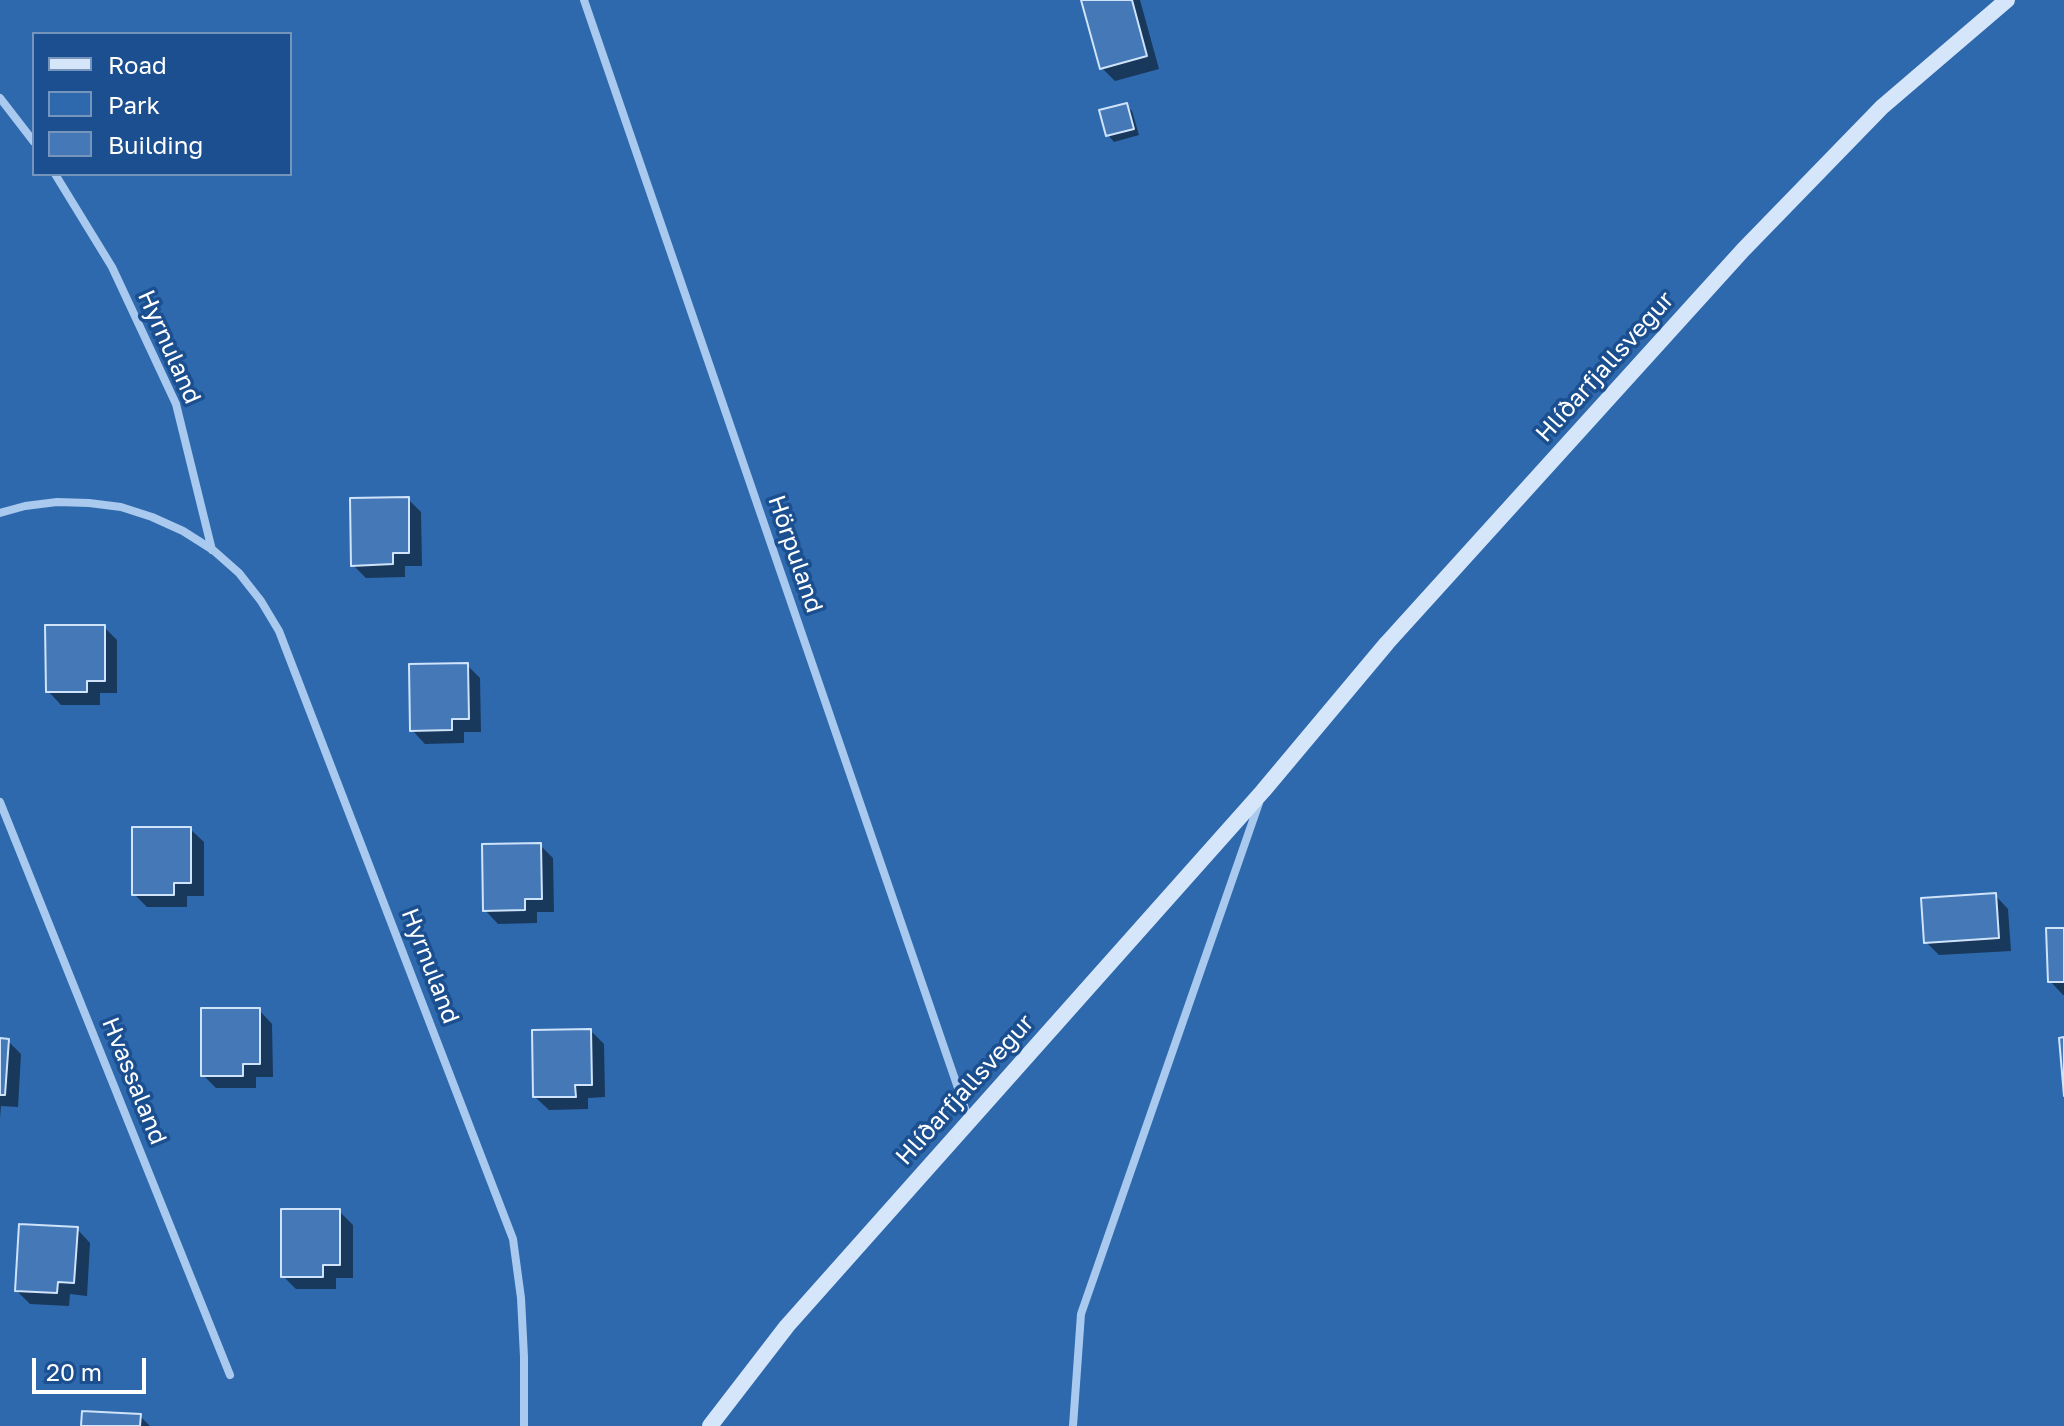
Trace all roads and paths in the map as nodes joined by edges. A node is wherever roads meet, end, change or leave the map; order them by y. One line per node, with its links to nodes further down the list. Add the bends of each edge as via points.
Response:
1 (584, 0): 10 (street, Hörpuland)
2 (2007, 0): 8 (main road, Hlíðarfjallsvegur, via 1882,107 1743,250 1387,643)
3 (0, 98): 4 (street)
4 (32, 139)
5 (56, 176): 7 (street, Hyrnuland, via 112,267 176,404)
6 (0, 513): 7 (street, Hyrnuland, via 57,502 121,507 183,531)
7 (213, 550): 12 (street, Hyrnuland, via 239,573 279,631 513,1239 524,1342)
8 (1263, 791): 10 (main road, Hlíðarfjallsvegur); 14 (street, Hlíðarfjallsvegur, via 1081,1314)
9 (0, 802): 11 (street, Hvassaland)
10 (969, 1121): 13 (main road, Hlíðarfjallsvegur, via 787,1326)
11 (230, 1375)
12 (524, 1426)
13 (710, 1426)
14 (1073, 1426)

